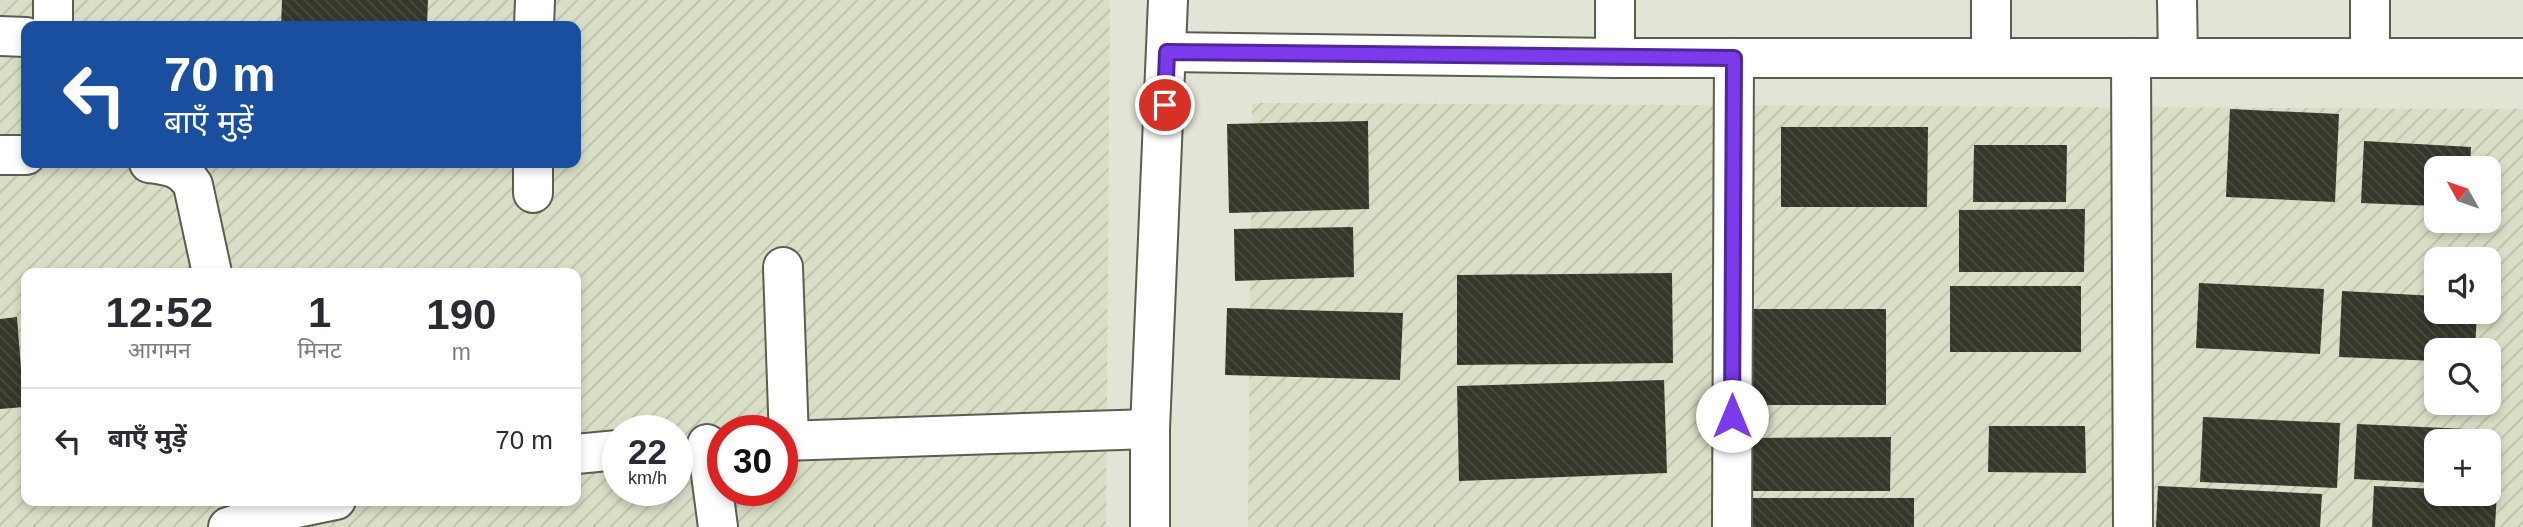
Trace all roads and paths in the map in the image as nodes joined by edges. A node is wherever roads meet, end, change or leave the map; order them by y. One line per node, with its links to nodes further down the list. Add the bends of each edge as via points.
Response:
1 (53, 0): 8 (street)
2 (535, 0): 9 (street)
3 (1168, 0): 12 (street)
4 (1615, 0): 13 (street)
5 (1991, 0): 15 (street)
6 (2178, 0): 17 (street)
7 (2370, 0): 18 (street)
8 (53, 21)
9 (534, 21)
10 (0, 36): 11 (street)
11 (21, 37)
12 (1167, 52): 13 (street); 26 (street)
13 (1615, 58): 14 (street)
14 (1734, 58): 15 (street); 35 (street)
15 (1991, 58): 16 (street)
16 (2131, 58): 17 (street); 36 (street)
17 (2178, 58): 18 (street)
18 (2370, 58): 19 (street)
19 (2523, 58)
20 (0, 155): 21 (street)
21 (21, 155)
22 (174, 168): 24 (street, via 192,185)
23 (783, 267): 25 (street)
24 (211, 268)
25 (785, 415)
26 (1150, 429): 27 (street); 34 (street)
27 (798, 440)
28 (702, 444): 33 (street)
29 (602, 452): 30 (street)
30 (581, 454)
31 (265, 507): 32 (street)
32 (228, 527)
33 (718, 527)
34 (1150, 527)
35 (1732, 527)
36 (2133, 527)

